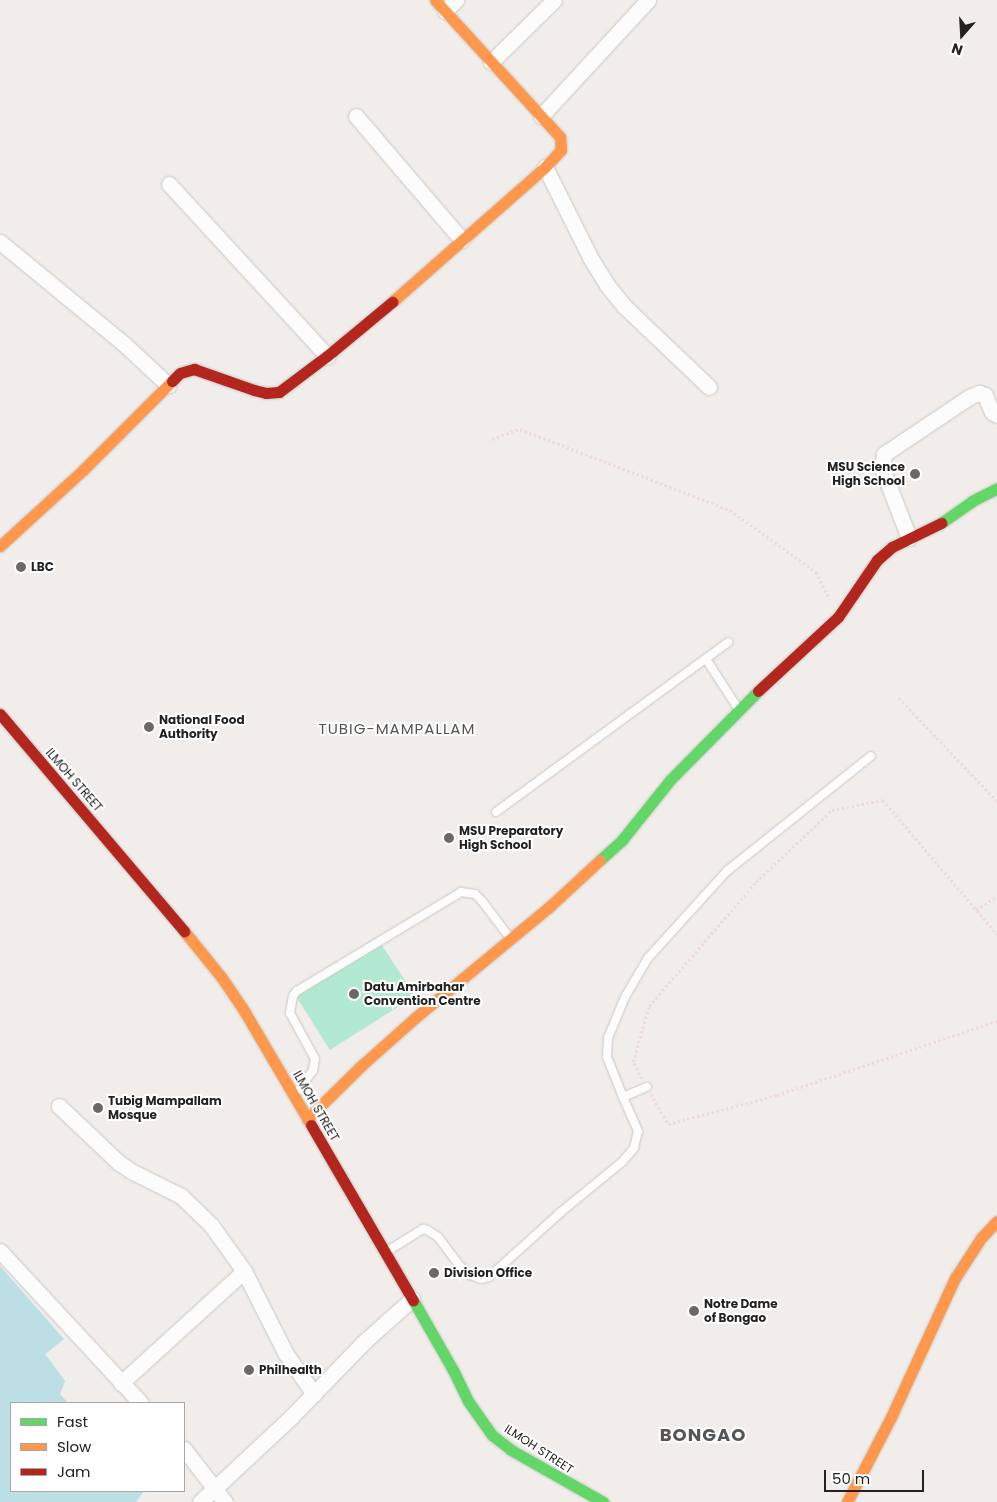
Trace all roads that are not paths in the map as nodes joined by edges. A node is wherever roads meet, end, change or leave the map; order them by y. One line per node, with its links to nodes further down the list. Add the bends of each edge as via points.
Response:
1 (554, 0): 4 (street)
2 (648, 0): 6 (street)
3 (445, 4): 4 (street)
4 (491, 62): 6 (street)
5 (356, 116): 9 (street)
6 (541, 116): 7 (street, via 562,144)
7 (546, 168): 9 (street); 13 (street, via 607,286 625,308)
8 (169, 184): 11 (street)
9 (462, 240): 11 (street)
10 (0, 242): 12 (street, via 123,343)
11 (326, 356): 12 (street, via 274,394 194,369 180,373)
12 (168, 385): 17 (street, via 83,470)
13 (709, 387)
14 (997, 415): 16 (street, via 992,412 985,396 979,393 884,454 882,468)
15 (997, 488): 16 (street, via 940,524)
16 (909, 538): 20 (street, via 877,560 838,617)
17 (0, 546)
18 (728, 642): 19 (lane)
19 (706, 659): 20 (lane); 23 (lane)
20 (738, 709): 24 (street, via 670,780 622,840)
21 (0, 714): 26 (street, ILMOH STREET, via 222,978)
22 (871, 756): 27 (lane, via 727,872 648,958 624,998 608,1038 607,1057)
23 (496, 812)
24 (510, 938): 26 (lane, via 482,900 475,894 462,892 297,991 290,1013 315,1059 311,1075); 29 (street, via 362,1065)
25 (647, 1087): 27 (lane)
26 (294, 1096): 29 (street, ILMOH STREET)
27 (623, 1097): 32 (lane, via 638,1131 634,1148 489,1277 481,1279 470,1275 438,1236 427,1230)
28 (59, 1106): 33 (street, via 118,1162 189,1202 211,1225)
29 (307, 1119): 32 (street, ILMOH STREET)
30 (997, 1221): 43 (street, via 981,1238 955,1278 891,1417)
31 (0, 1251): 35 (street)
32 (385, 1253): 34 (street, ILMOH STREET)
33 (244, 1271): 35 (street); 36 (street, via 286,1354)
34 (412, 1299): 36 (street, via 366,1340); 42 (street, ILMOH STREET, via 468,1401 492,1435)
35 (122, 1383): 37 (street)
36 (314, 1394): 39 (street)
37 (140, 1402)
38 (185, 1450): 39 (street)
39 (215, 1489): 40 (street); 41 (street)
40 (200, 1502)
41 (225, 1502)
42 (603, 1502)
43 (847, 1502)

